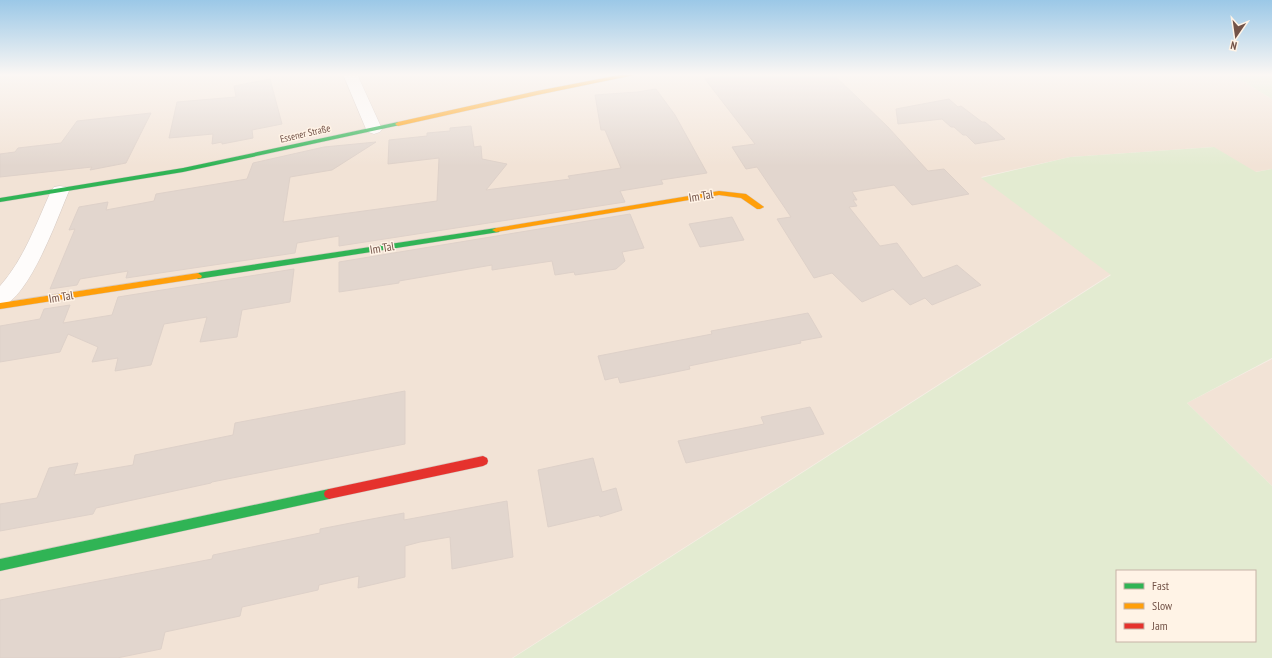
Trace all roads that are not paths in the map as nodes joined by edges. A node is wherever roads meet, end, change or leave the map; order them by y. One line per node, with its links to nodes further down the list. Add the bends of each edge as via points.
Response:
1 (363, 105): 3 (street)
2 (487, 105): 3 (street, Essener Straße)
3 (374, 129): 4 (street, Essener Straße, via 172,173)
4 (60, 191): 5 (street, Essener Straße); 7 (street, via 19,278)
5 (0, 200)
6 (760, 207): 8 (street, Im Tal, via 743,196 719,193 428,241)
7 (0, 300)
8 (0, 306)
9 (482, 461): 10 (street)
10 (0, 565)

